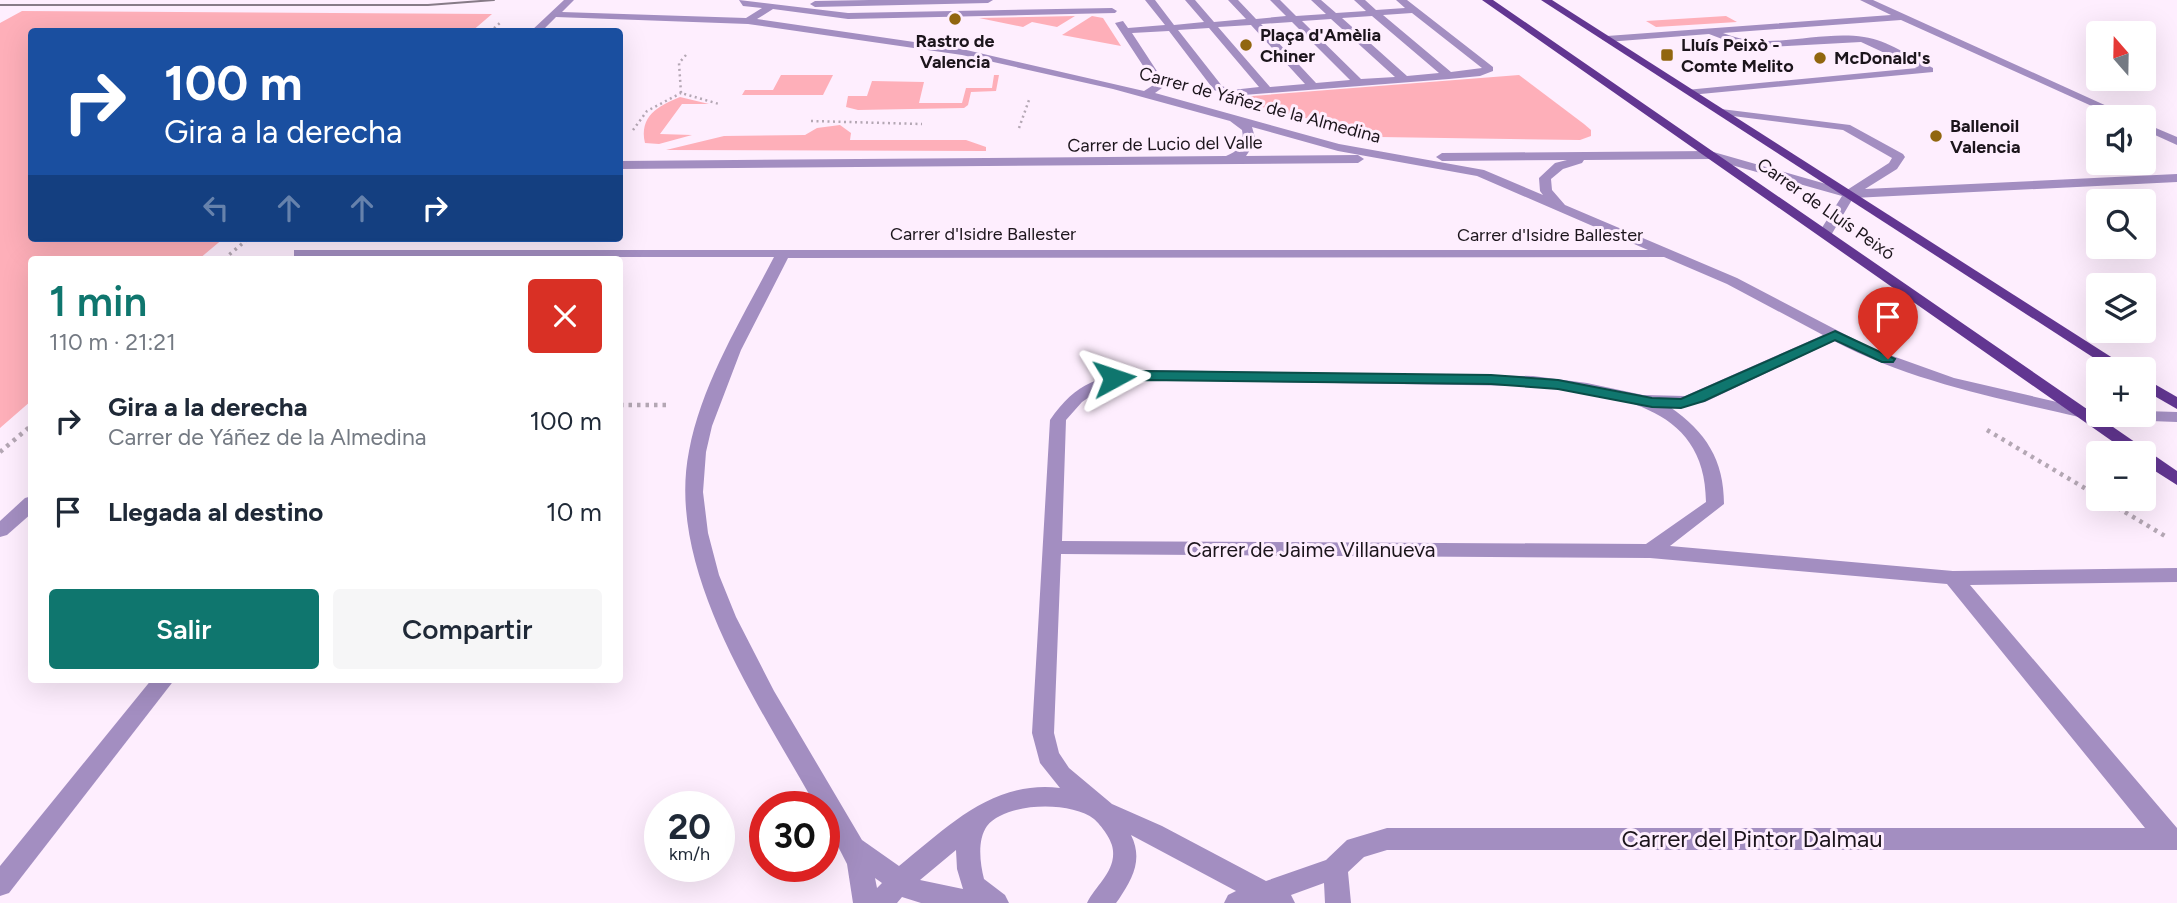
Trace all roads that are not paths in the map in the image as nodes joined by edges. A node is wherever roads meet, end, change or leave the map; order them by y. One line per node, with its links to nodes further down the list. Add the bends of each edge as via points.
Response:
1 (569, 0): 19 (street)
2 (744, 0): 15 (street)
3 (988, 0): 15 (street)
4 (1104, 0): 17 (street)
5 (1150, 0): 26 (street)
6 (1191, 0): 25 (street)
7 (1233, 0): 24 (street)
8 (1275, 0): 22 (street)
9 (1316, 0): 20 (street)
10 (1359, 0): 18 (street)
11 (1401, 0): 16 (street)
12 (1487, 0): 44 (main road, Carrer de Lluís Peixó)
13 (1546, 0): 30 (main road, Carrer de Lluís Peixó)
14 (1865, 0): 21 (street)
15 (771, 6): 17 (street, via 848,16); 23 (street)
16 (1414, 10): 18 (street); 31 (street, via 1489,69)
17 (1112, 11): 28 (street)
18 (1374, 13): 20 (street); 31 (street)
19 (553, 14): 23 (street, Carrer de Yáñez de la Almedina); 27 (street)
20 (1334, 16): 22 (street); 32 (street)
21 (1902, 17): 29 (street); 38 (street)
22 (1294, 19): 24 (street); 33 (street)
23 (748, 21): 37 (street, Carrer de Yáñez de la Almedina, via 962,52)
24 (1254, 22): 25 (street); 34 (street)
25 (1212, 25): 26 (street); 35 (street)
26 (1171, 27): 28 (street); 35 (street, via 1218,88 1231,93)
27 (539, 28)
28 (1125, 31): 37 (street, via 1161,85)
29 (1712, 32): 30 (street); 36 (street, via 1753,45 1861,39 1929,70)
30 (1607, 39): 36 (main road, Carrer de Lluís Peixó)
31 (1449, 76): 32 (street)
32 (1404, 79): 33 (street)
33 (1359, 83): 34 (street)
34 (1314, 87): 35 (street)
35 (1268, 90)
36 (1690, 92): 39 (main road, Carrer de Lluís Peixó)
37 (1146, 94): 40 (street, Carrer de Yáñez de la Almedina)
38 (2098, 105)
39 (1721, 112): 49 (main road, Carrer de Lluís Peixó); 49 (street, via 1846,127 1899,157 1894,166)
40 (1231, 117): 45 (street, Carrer de Yáñez de la Almedina, via 1338,147); 46 (street, via 1248,129 1250,141 1243,153)
41 (2156, 131): 42 (street)
42 (2177, 141)
43 (1616, 155): 44 (street, Carrer de Lucio del Valle); 45 (street, Carrer de Lucio del Valle); 50 (street, via 1568,162 1545,178 1546,191)
44 (1710, 155): 49 (street, Carrer de Lucio del Valle); 51 (main road, Carrer de Lluís Peixó)
45 (1400, 158): 46 (street, Carrer de Lucio del Valle); 50 (street, Carrer de Yáñez de la Almedina, via 1480,173)
46 (1226, 161): 47 (street, Carrer de Lucio del Valle)
47 (623, 165)
48 (2177, 178): 49 (street, Carrer de Lucio del Valle)
49 (1849, 194): 51 (street); 57 (main road, Carrer de Lluís Peixó)
50 (1563, 209): 54 (street, Carrer de Yáñez de la Almedina)
51 (1825, 234): 61 (main road, Carrer de Lluís Peixó)
52 (311, 242): 55 (street)
53 (783, 254): 54 (street, Carrer d'Isidre Ballester); 55 (street, Carrer d'Isidre Ballester); 79 (street, via 712,400 697,452 692,494 706,573 755,675)
54 (1668, 254): 56 (street, Carrer de Yáñez de la Almedina, via 1732,281)
55 (296, 256)
56 (1835, 335): 59 (street, via 1699,398); 62 (street, Carrer de Yáñez de la Almedina, via 1867,352 1949,382)
57 (2103, 357)
58 (2156, 391): 60 (main road)
59 (1652, 403): 71 (street, via 1584,388 1495,379 1114,378 1090,386 1071,400 1058,421); 72 (street, via 1699,438 1716,480 1715,504)
60 (2177, 404)
61 (2086, 410)
62 (2086, 412)
63 (2156, 416): 64 (street)
64 (2177, 417)
65 (2108, 427): 66 (main road, Carrer de Lluís Peixó)
66 (2125, 441)
67 (2156, 465): 68 (main road, Carrer de Lluís Peixó)
68 (2177, 479)
69 (28, 506): 70 (street)
70 (0, 531)
71 (1051, 547): 72 (street, Carrer de Jaime Villanueva); 76 (street, via 1043,733 1048,756 1060,775)
72 (1650, 551): 74 (street, Carrer de Jaime Villanueva)
73 (2177, 575): 74 (street, Carrer de Jaime Villanueva)
74 (1954, 578): 78 (street)
75 (161, 683): 82 (street)
76 (1103, 811): 77 (street, via 1054,796 1030,797); 83 (street); 88 (street, via 1126,850 1122,872)
77 (983, 813): 81 (street); 87 (street, via 968,846 968,866 976,889)
78 (2172, 838): 80 (street, Carrer del Pintor Dalmau, via 1387,839 1356,848)
79 (856, 849): 81 (street); 84 (street)
80 (1335, 868): 83 (street, Carrer del Pintor Dalmau); 90 (street)
81 (900, 881): 85 (street); 86 (street, via 911,889)
82 (0, 885)
83 (1273, 898): 89 (street, Carrer del Pintor Dalmau)
84 (866, 903)
85 (881, 903)
86 (971, 903)
87 (996, 903)
88 (1100, 903)
89 (1237, 903)
90 (1338, 903)

